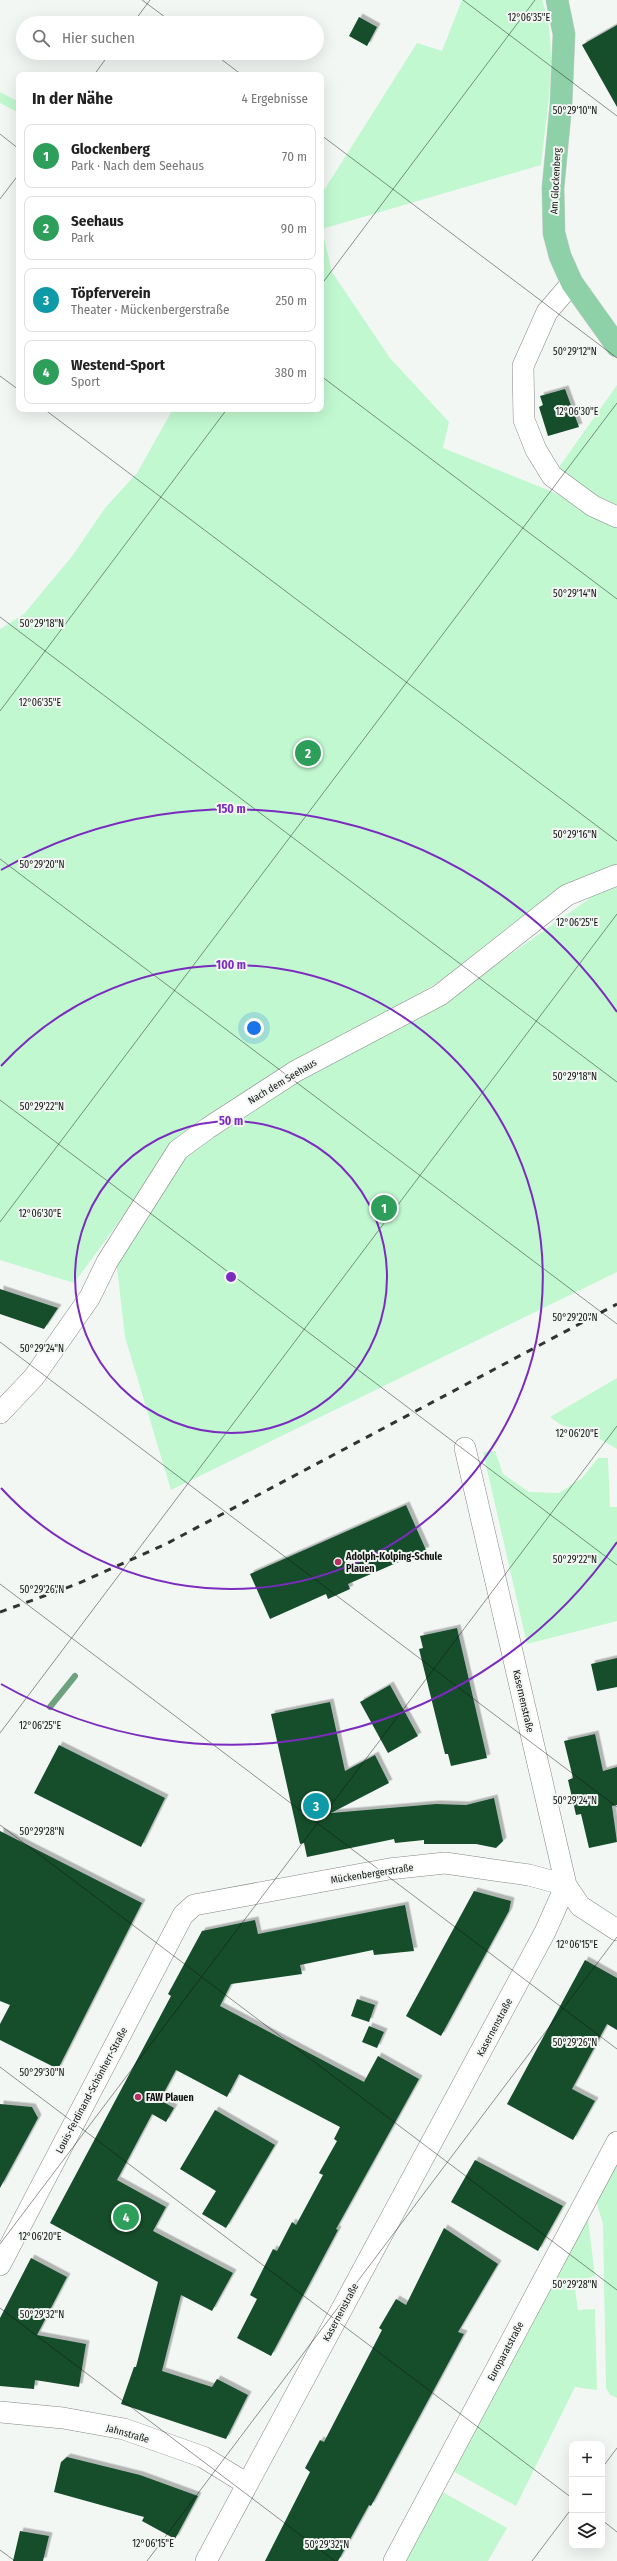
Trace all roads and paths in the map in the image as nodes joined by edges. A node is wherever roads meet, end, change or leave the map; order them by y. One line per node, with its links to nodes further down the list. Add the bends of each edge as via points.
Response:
1 (556, 0): 2 (main road, Am Glockenberg, via 564,34 553,188 554,233 560,256)
2 (572, 283): 3 (main road, Am Glockenberg); 4 (street, via 547,312 523,366 524,420 536,450 552,476 593,506)
3 (617, 346)
4 (617, 516)
5 (617, 875): 6 (street, Nach dem Seehaus, via 567,895 440,995 296,1071 178,1150 107,1262 90,1297 34,1377)
6 (0, 1413)
7 (465, 1448): 8 (street, Kasernenstraße)
8 (566, 1885): 9 (street, Mückenbergerstraße, via 529,1875 445,1863 389,1868 194,1905); 10 (street, via 580,1906); 14 (street, Kasernenstraße, via 538,1946)
9 (183, 1914): 12 (street, Louis-Ferdinand-Schönherr-Straße)
10 (617, 1930)
11 (617, 2142): 16 (street, Europaratstraße)
12 (0, 2265)
13 (0, 2412): 14 (street, Jahnstraße, via 63,2418 124,2429 203,2457)
14 (248, 2484): 15 (street, Kasernenstraße)
15 (206, 2561)
16 (394, 2561)

